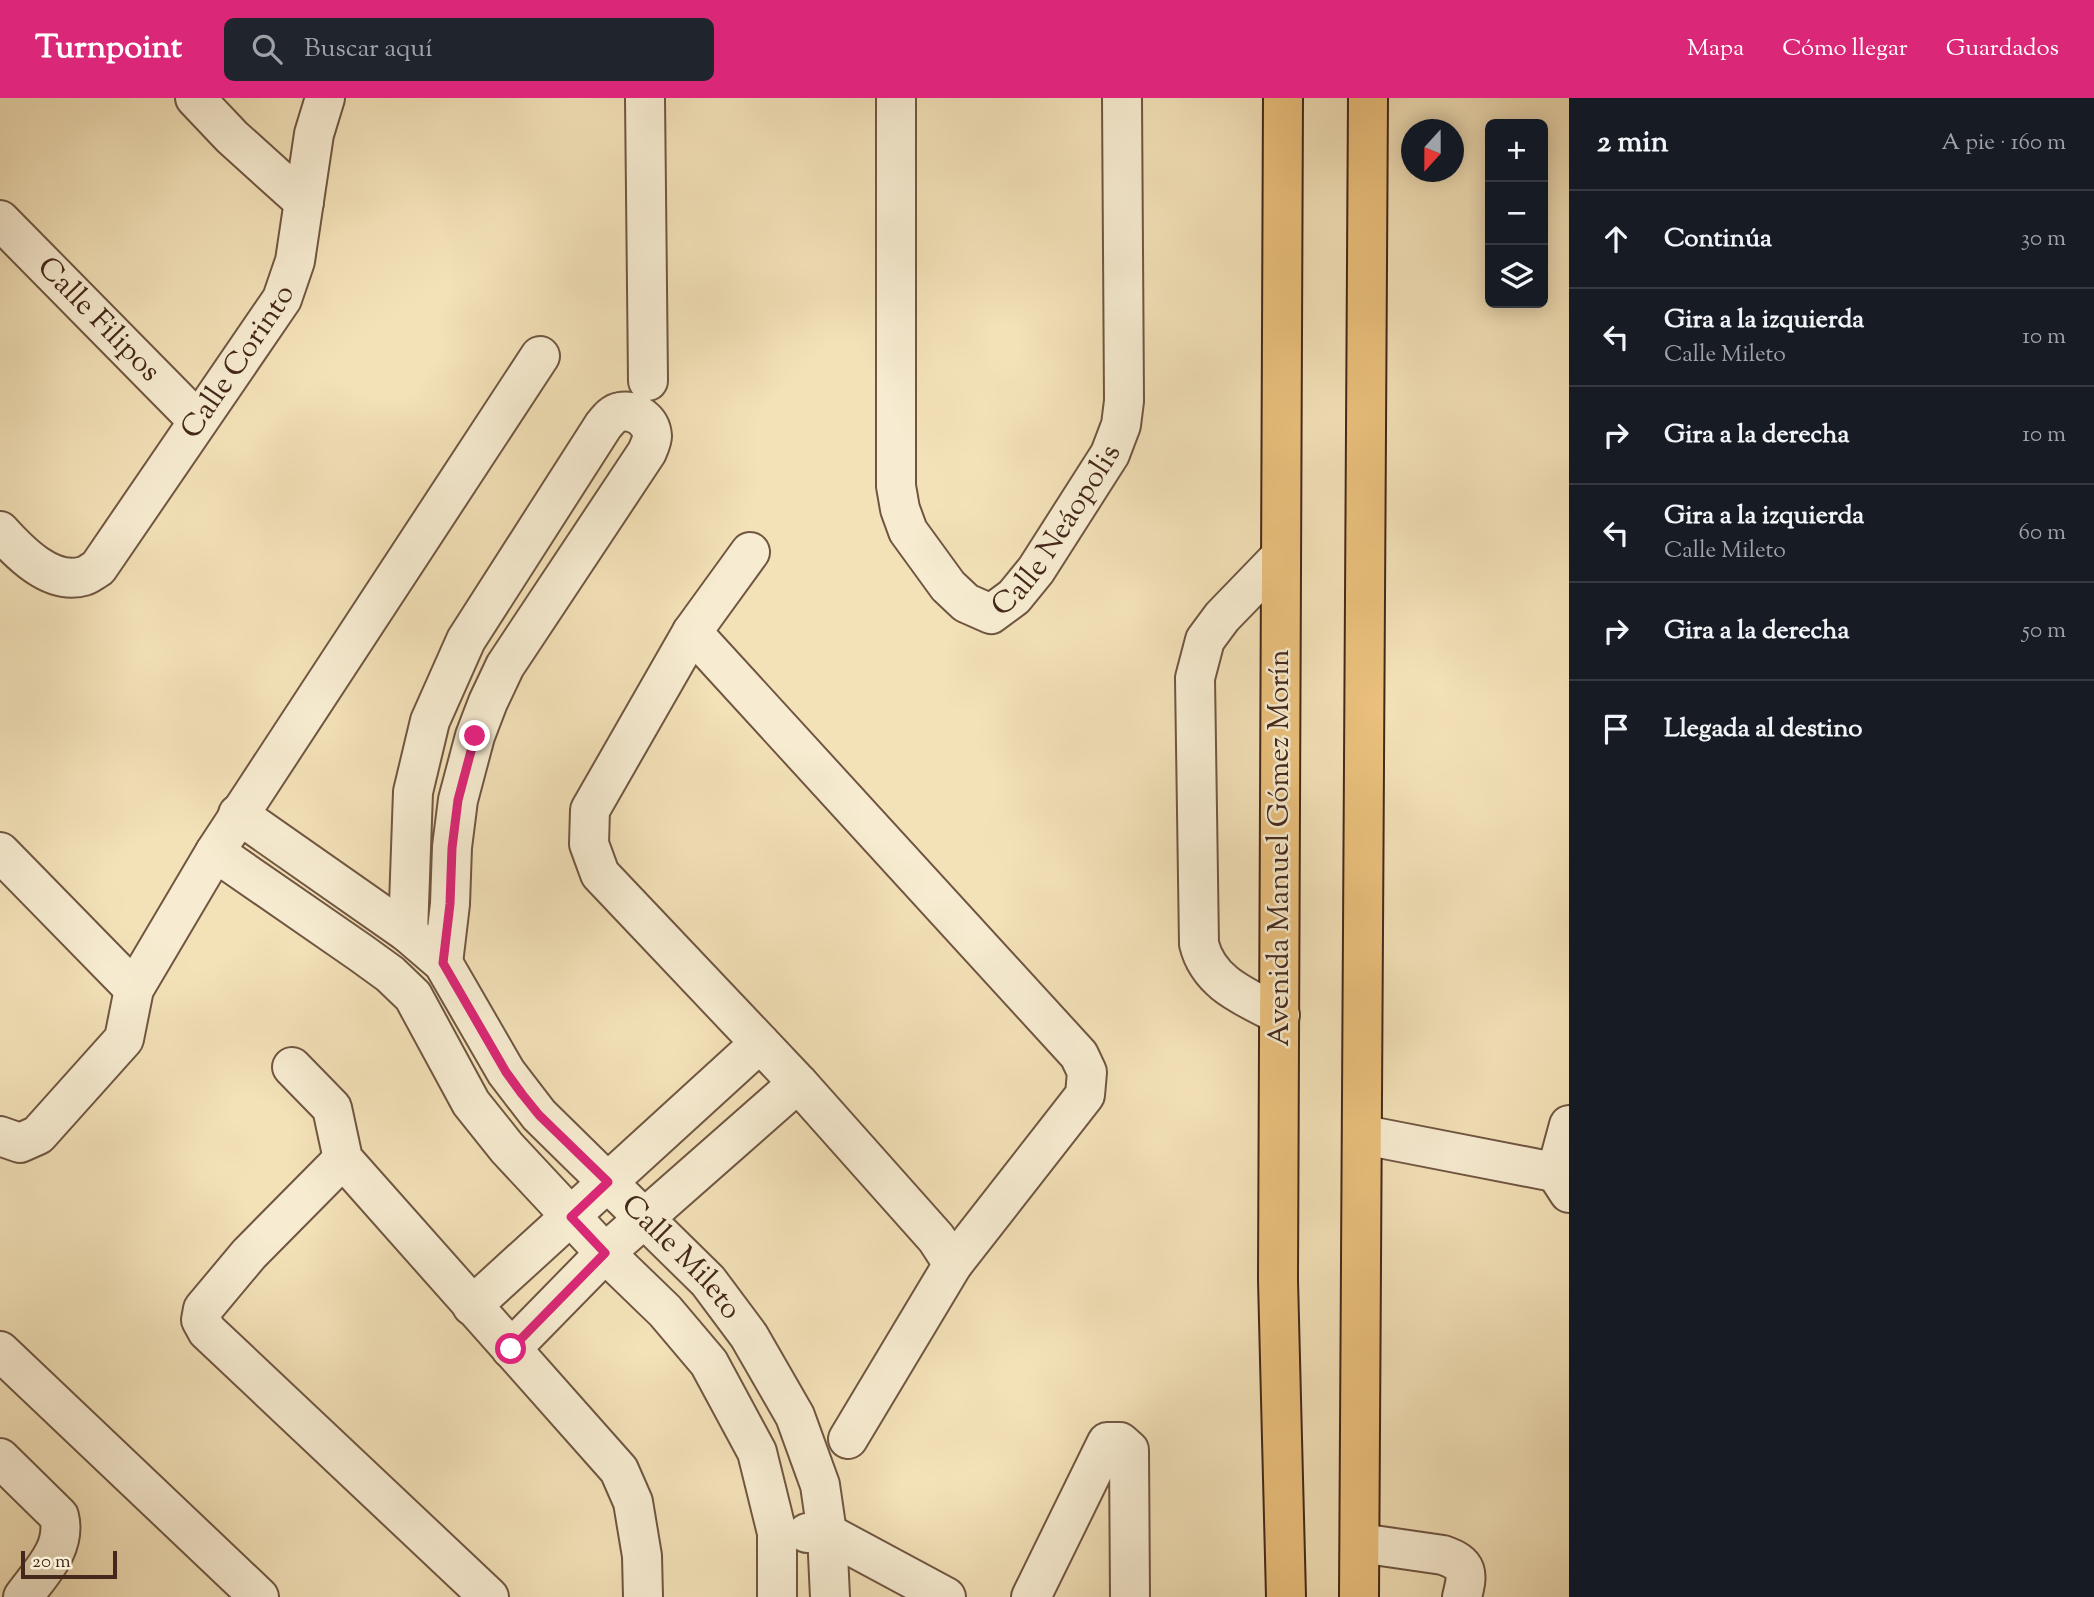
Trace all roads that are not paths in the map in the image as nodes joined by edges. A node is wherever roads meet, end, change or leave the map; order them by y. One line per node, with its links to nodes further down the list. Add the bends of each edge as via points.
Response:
1 (195, 98): 8 (street)
2 (325, 98): 8 (street, Calle Corinto, via 314,134)
3 (645, 98): 11 (street)
4 (896, 98): 5 (street, Calle Neáopolis, via 900,509 908,531 948,586 966,603 991,614 1014,597 1036,570 1110,454 1121,425)
5 (1122, 98)
6 (1283, 98): 15 (main road, Avenida Manuel Gómez Morín)
7 (1368, 98): 28 (main road)
8 (304, 202): 12 (street, Calle Corinto, via 295,261 282,299)
9 (0, 220): 12 (street, Calle Filipos)
10 (540, 356): 17 (street)
11 (648, 381)
12 (197, 420): 13 (street, Calle Corinto, via 98,568 83,576 47,571 28,560)
13 (0, 531)
14 (750, 552): 16 (street)
15 (1281, 556): 23 (main road, Avenida Manuel Gómez Morín); 23 (street, via 1205,640 1195,678 1199,944 1216,978)
16 (692, 632): 24 (street, via 590,810 589,844 600,874); 36 (street, via 1079,1055 1087,1072 1085,1095)
17 (239, 814): 19 (street); 20 (street, Calle Mileto)
18 (0, 852): 22 (street)
19 (215, 852): 22 (street); 33 (street, Calle Mileto, via 390,974 413,996 471,1103)
20 (408, 933): 21 (street, Calle Mileto); 21 (street, via 413,792 430,721 446,683 466,640 603,426 622,411 638,414 649,424 652,437 647,452 505,666 475,736 458,800)
21 (443, 963): 32 (street, Calle Mileto, via 522,1094)
22 (134, 989): 29 (street, via 124,1039 38,1135 20,1143)
23 (1280, 1015): 54 (main road, Avenida Manuel Gómez Morín, via 1279,1280)
24 (760, 1043): 26 (street); 32 (street)
25 (292, 1067): 30 (street, via 332,1108)
26 (798, 1083): 34 (street); 36 (street, via 936,1238)
27 (1569, 1125): 31 (street)
28 (1364, 1135): 31 (street); 44 (main road)
29 (0, 1136)
30 (343, 1159): 37 (street); 48 (street, via 249,1254 203,1309 201,1320 207,1331)
31 (1565, 1180)
32 (608, 1182): 33 (street); 34 (street, Calle Mileto)
33 (571, 1217): 35 (street, Calle Mileto); 37 (street)
34 (643, 1218): 35 (street); 43 (street, Calle Mileto, via 708,1281 749,1336 795,1416 820,1485)
35 (605, 1253): 38 (street); 42 (street, Calle Mileto, via 665,1311 709,1363 757,1452)
36 (953, 1264): 40 (street)
37 (472, 1306): 38 (street)
38 (511, 1349): 49 (street, via 619,1470 633,1502)
39 (0, 1351): 47 (street)
40 (848, 1439)
41 (0, 1458): 46 (street, via 59,1516 62,1528 59,1547)
42 (777, 1533): 43 (street); 50 (street, Calle Mileto)
43 (827, 1533): 45 (street, Calle Mileto); 51 (street)
44 (1360, 1543): 55 (main road); 56 (street, via 1455,1559 1467,1576)
45 (837, 1593)
46 (23, 1597)
47 (259, 1597)
48 (489, 1597)
49 (643, 1597)
50 (777, 1597)
51 (946, 1597)
52 (1031, 1597): 53 (street, via 1107,1442 1120,1442 1129,1450)
53 (1130, 1597)
54 (1286, 1597)
55 (1359, 1597)
56 (1462, 1597)

